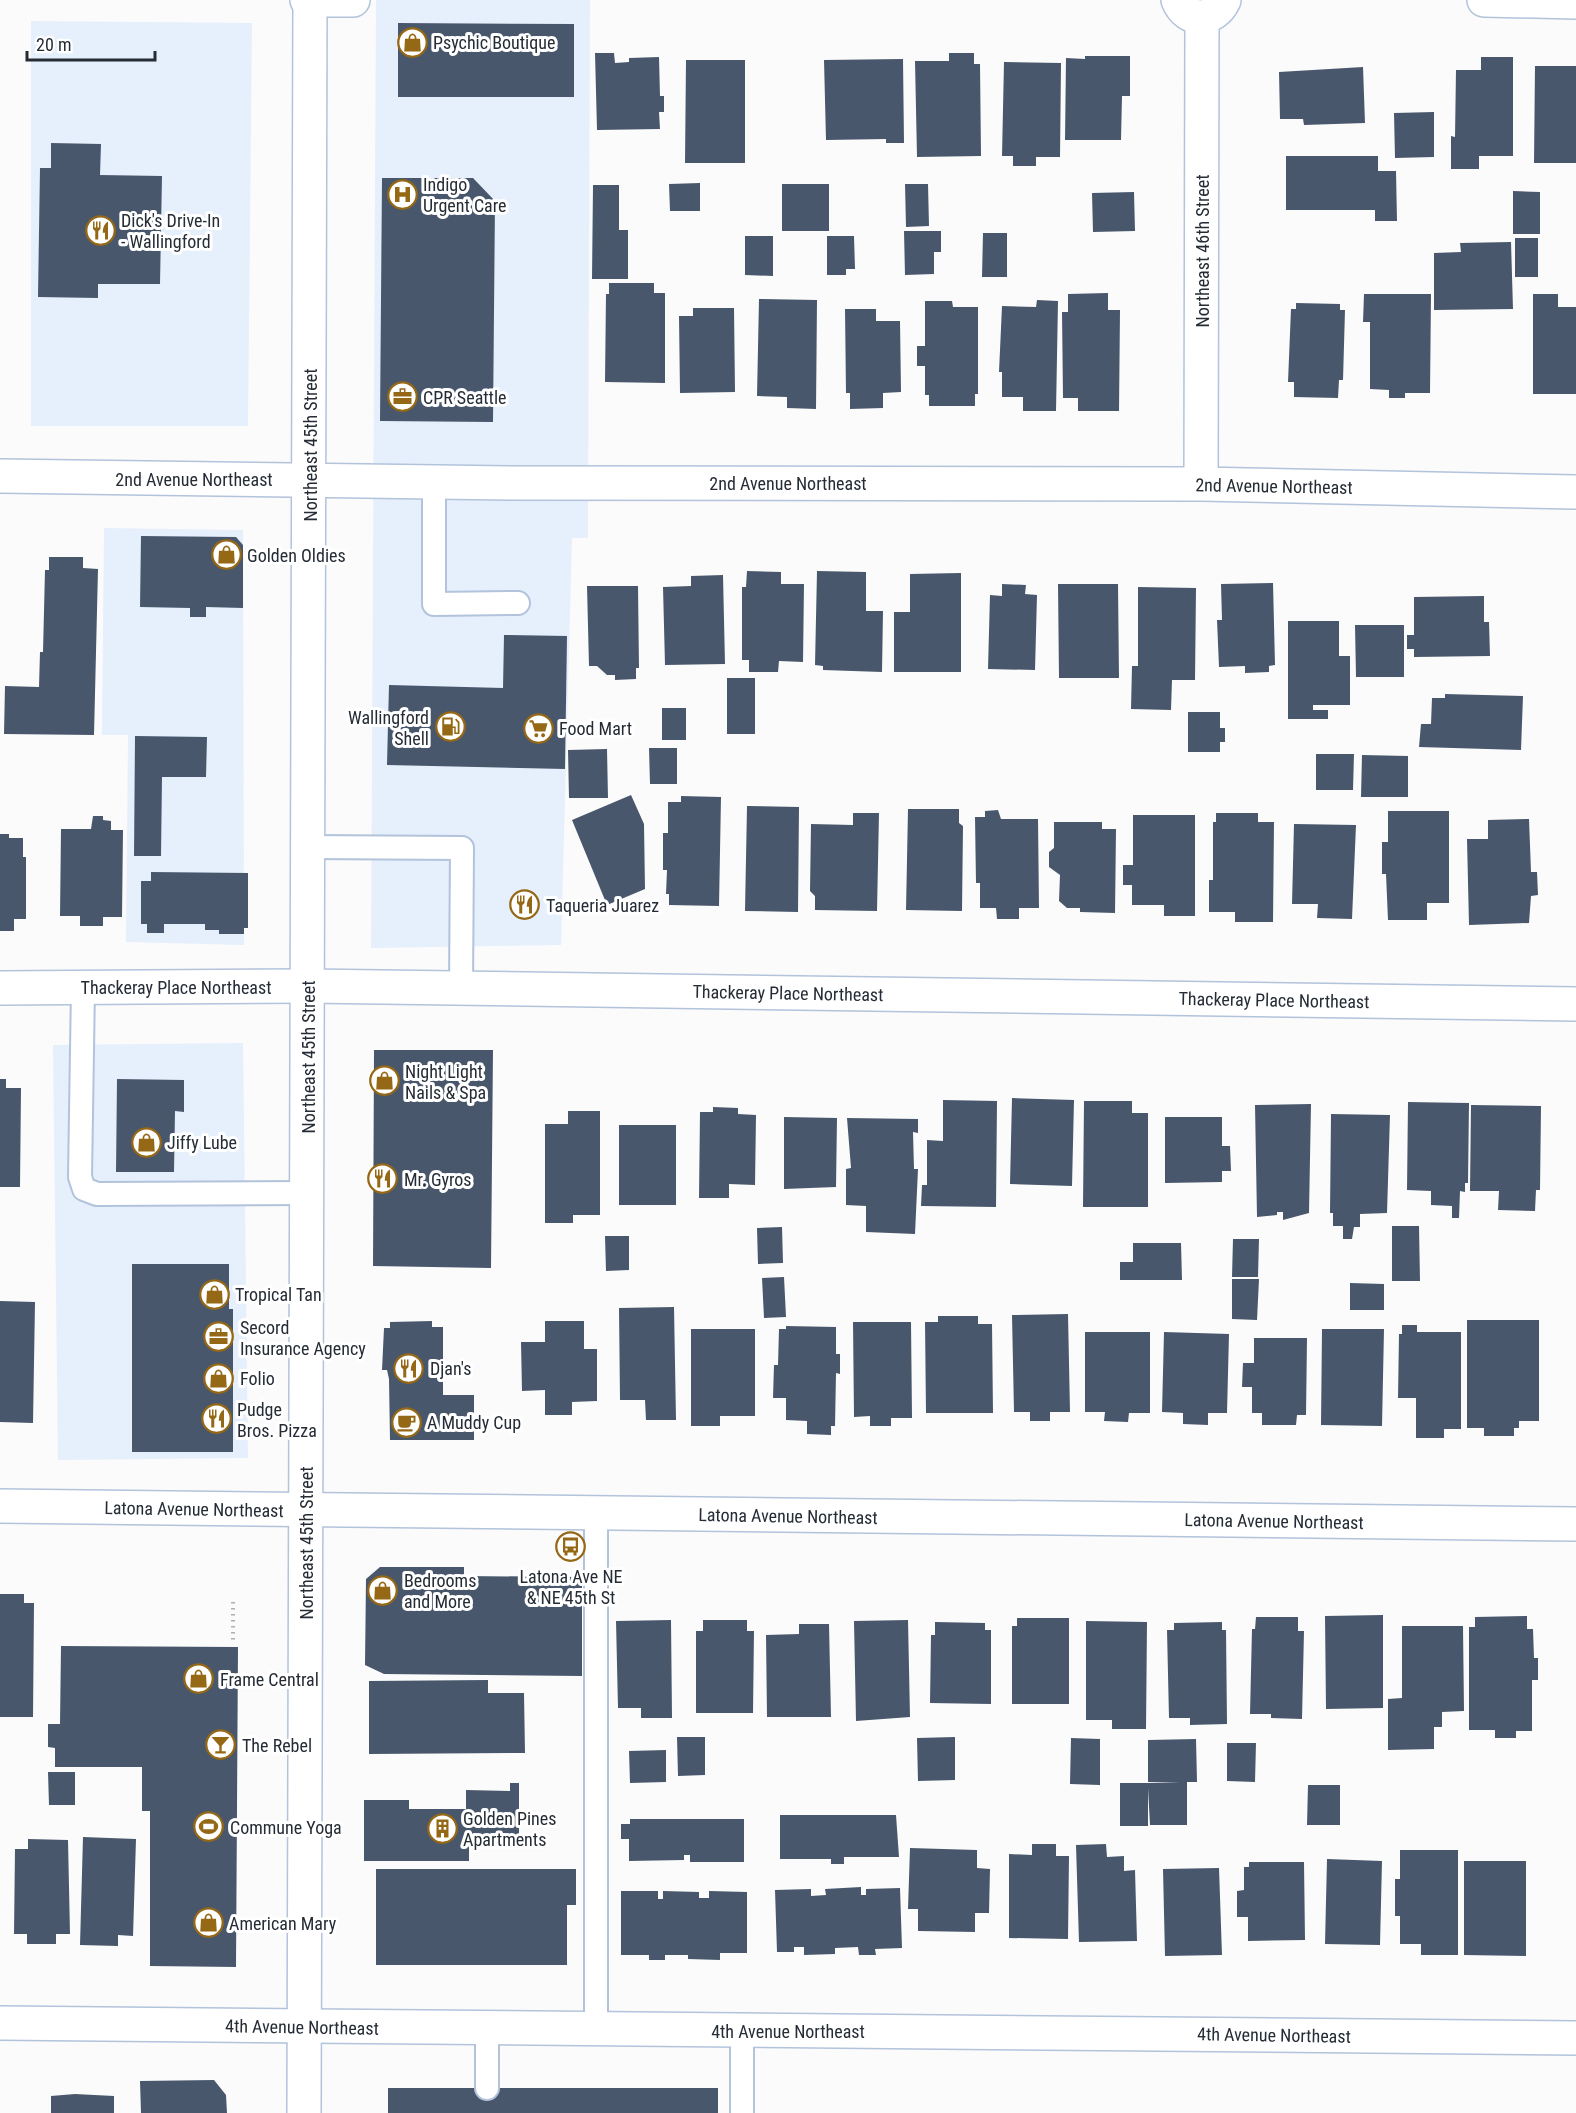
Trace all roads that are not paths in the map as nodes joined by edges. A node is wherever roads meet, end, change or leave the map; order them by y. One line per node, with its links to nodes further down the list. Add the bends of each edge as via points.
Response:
1 (309, 0): 2 (street); 7 (street, Northeast 45th Street)
2 (353, 0)
3 (1484, 0): 4 (street)
4 (1576, 2)
5 (1201, 6): 9 (street, Northeast 46th Street)
6 (0, 476): 7 (street, 2nd Avenue Northeast)
7 (310, 479): 8 (street, 2nd Avenue Northeast); 12 (street, Northeast 45th Street)
8 (434, 481): 9 (street, 2nd Avenue Northeast); 11 (lane, via 434,604)
9 (1201, 484): 10 (street, 2nd Avenue Northeast)
10 (1576, 492)
11 (518, 603)
12 (308, 847): 13 (street, Northeast 45th Street); 16 (lane, via 462,848)
13 (308, 986): 14 (street, Thackeray Place Northeast); 16 (street, Thackeray Place Northeast); 18 (street, Northeast 45th Street)
14 (83, 987): 15 (street, Thackeray Place Northeast); 18 (lane, via 80,1177 84,1190 97,1194)
15 (0, 988)
16 (461, 988): 17 (street, Thackeray Place Northeast)
17 (1576, 1004)
18 (308, 1193): 20 (street, Northeast 45th Street)
19 (0, 1506): 20 (street, Latona Avenue Northeast)
20 (307, 1511): 21 (street, Latona Avenue Northeast); 24 (street, Northeast 45th Street)
21 (596, 1514): 22 (street, Latona Avenue Northeast); 26 (lane)
22 (1576, 1524)
23 (0, 2023): 24 (street, 4th Avenue Northeast)
24 (305, 2027): 25 (street, 4th Avenue Northeast); 30 (street, Northeast 45th Street)
25 (487, 2029): 26 (street, 4th Avenue Northeast); 29 (lane)
26 (596, 2030): 27 (street, 4th Avenue Northeast)
27 (742, 2031): 28 (street, 4th Avenue Northeast); 31 (lane)
28 (1576, 2038)
29 (487, 2088)
30 (304, 2113)
31 (742, 2113)

